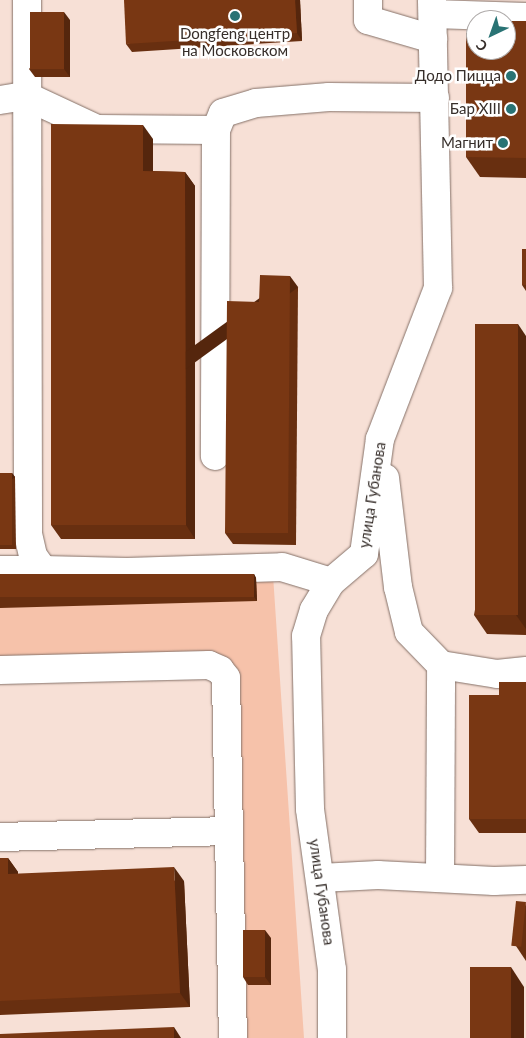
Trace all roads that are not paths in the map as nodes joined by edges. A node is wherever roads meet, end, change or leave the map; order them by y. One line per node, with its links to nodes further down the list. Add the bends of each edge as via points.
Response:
1 (27, 0): 5 (street)
2 (368, 0): 4 (street, via 368,20)
3 (526, 16): 4 (street)
4 (433, 18): 6 (street, улица Губанова)
5 (26, 96): 7 (street); 8 (street, via 97,129); 13 (street, via 28,534 33,556)
6 (435, 98): 8 (street, via 329,97 256,103 223,113); 9 (street, улица Губанова, via 438,288)
7 (0, 100)
8 (216, 130): 10 (street)
9 (380, 439): 11 (street, улица Губанова); 15 (street)
10 (215, 456)
11 (364, 554): 14 (street, улица Губанова); 15 (street)
12 (0, 570): 13 (street)
13 (43, 570): 14 (street, via 127,572 282,567)
14 (331, 582): 21 (street, улица Губанова, via 314,610 306,636 310,809)
15 (398, 587): 16 (street, via 410,632)
16 (441, 665): 18 (street, via 497,674); 22 (street)
17 (0, 670): 19 (street, via 209,666 220,670 226,678)
18 (526, 671)
19 (229, 831): 20 (street); 24 (street)
20 (0, 838)
21 (320, 878): 22 (street); 25 (street, улица Губанова, via 332,970)
22 (440, 878): 23 (street)
23 (526, 880)
24 (233, 1038)
25 (332, 1038)

